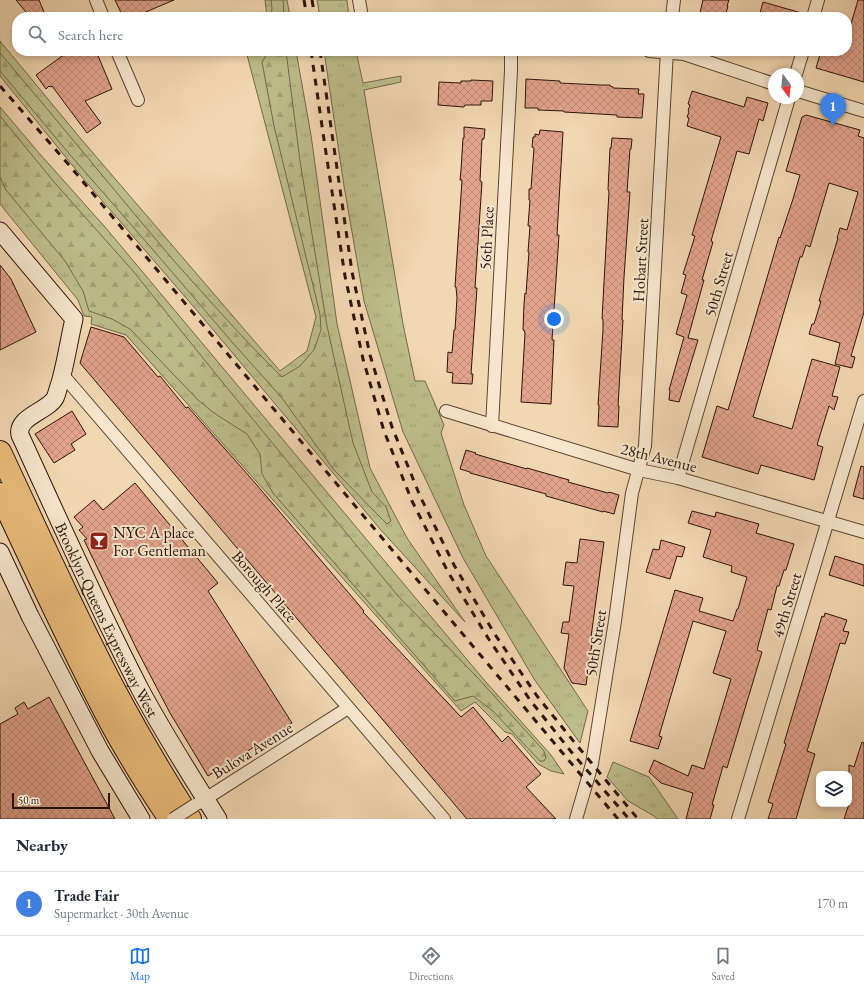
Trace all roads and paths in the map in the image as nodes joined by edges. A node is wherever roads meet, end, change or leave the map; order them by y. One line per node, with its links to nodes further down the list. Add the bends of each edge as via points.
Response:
1 (96, 0): 5 (street)
2 (359, 0): 6 (street)
3 (674, 0): 7 (street)
4 (818, 0): 8 (street)
5 (101, 12)
6 (361, 12)
7 (673, 12)
8 (814, 12)
9 (120, 56): 17 (street)
10 (511, 56): 24 (street, 56th Place)
11 (667, 56): 26 (street, Hobart Street, via 645,446)
12 (690, 56): 15 (street)
13 (801, 56): 14 (street)
14 (798, 68)
15 (768, 82)
16 (804, 93): 19 (street)
17 (138, 100)
18 (787, 104): 27 (street, 50th Street)
19 (864, 111)
20 (0, 230): 21 (street, via 74,319)
21 (62, 374): 32 (street, Borough Place); 33 (street, Brooklyn-Queens Expressway West, via 55,398 30,416 19,432 109,626 172,745)
22 (864, 401): 29 (street, 49th Street)
23 (446, 412): 24 (street, 28th Avenue)
24 (492, 426): 26 (street, 28th Avenue)
25 (0, 452): 33 (highway, Brooklyn-Queens Expressway West, via 93,649 154,762)
26 (639, 470): 27 (street, 28th Avenue); 39 (street, 50th Street, via 632,493 615,622 592,764)
27 (678, 478): 29 (street, 28th Avenue)
28 (0, 494): 35 (highway, via 89,682 124,746)
29 (828, 522): 30 (street, 28th Avenue); 40 (street, 49th Street)
30 (864, 532)
31 (0, 552): 34 (street, via 100,751)
32 (348, 708): 33 (street, Bulova Avenue); 38 (street, Borough Place)
33 (197, 808): 36 (street, Bulova Avenue, bridge); 37 (street, Brooklyn-Queens Expressway West)
34 (141, 819)
35 (170, 819)
36 (174, 819)
37 (218, 819)
38 (444, 819)
39 (576, 819)
40 (738, 819)

